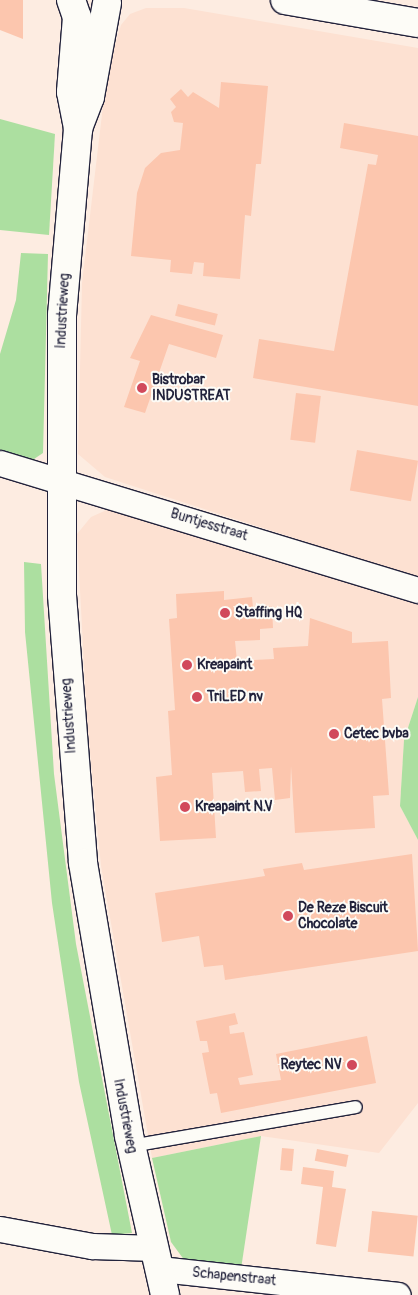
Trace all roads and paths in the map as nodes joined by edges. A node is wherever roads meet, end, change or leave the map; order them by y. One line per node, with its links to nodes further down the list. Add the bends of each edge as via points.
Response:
1 (73, 0): 3 (main road, Industrieweg, via 88,5); 6 (main road, Industrieweg, via 77,16 71,92)
2 (285, 0): 4 (main road)
3 (109, 1): 6 (main road, Industrieweg, via 90,97)
4 (342, 5): 5 (main road)
5 (418, 22)
6 (78, 129): 8 (main road, Industrieweg, via 62,315)
7 (0, 463): 8 (street, Buntjesstraat)
8 (59, 480): 9 (street, Buntjesstraat); 11 (main road, Industrieweg, via 69,723 83,863)
9 (418, 590)
10 (356, 1107): 11 (lane)
11 (131, 1146): 13 (main road, Industrieweg)
12 (0, 1229): 13 (street, Schapenstraat)
13 (157, 1258): 14 (main road, Industrieweg); 15 (street, Schapenstraat)
14 (165, 1295)
15 (398, 1295)

